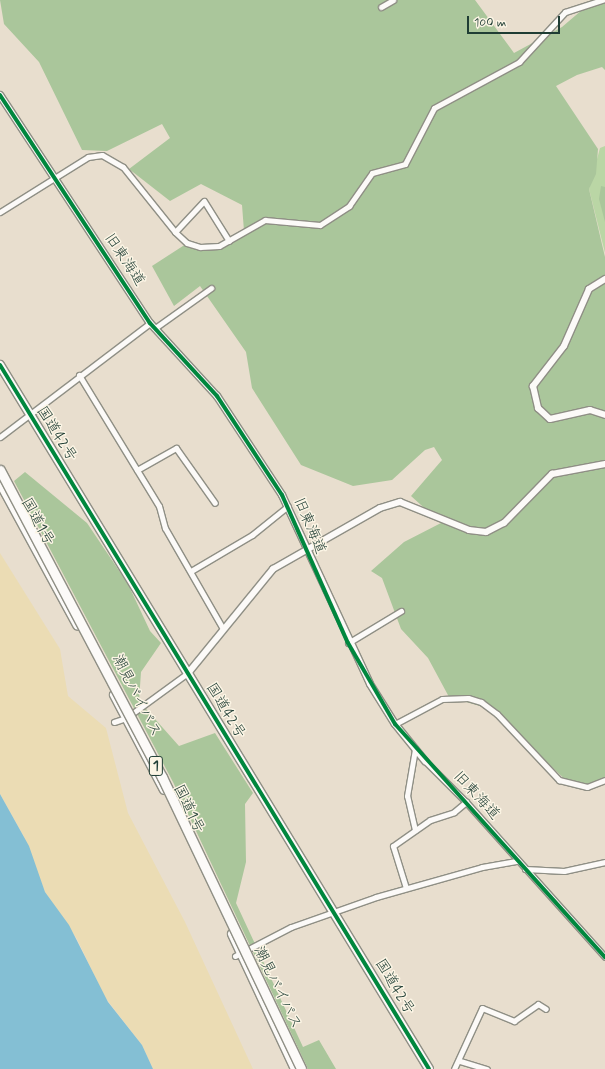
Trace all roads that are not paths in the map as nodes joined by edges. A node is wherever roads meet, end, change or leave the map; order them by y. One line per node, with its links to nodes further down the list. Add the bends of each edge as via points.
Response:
1 (393, 0): 3 (street)
2 (602, 0): 8 (street, via 566,12 519,62 434,108 426,119 411,158 405,164 372,173 341,214 320,225 265,220)
3 (381, 7)
4 (0, 95): 5 (street, 旧東海道)
5 (55, 179): 6 (street); 7 (street, via 88,157 109,156 123,167); 11 (street, 旧東海道)
6 (0, 212)
7 (174, 232): 8 (street, via 187,243 200,247 210,248); 8 (street, via 204,201)
8 (229, 241)
9 (605, 279): 15 (street, via 589,289 564,346 533,386 538,408 550,419 590,410)
10 (211, 288): 11 (street)
11 (153, 325): 13 (street); 22 (street, 旧東海道, via 217,396)
12 (0, 365): 14 (highway, 国道42号)
13 (79, 375): 14 (street); 19 (street)
14 (30, 414): 16 (street); 28 (highway, 国道42号)
15 (605, 415)
16 (0, 437)
17 (605, 464): 23 (street, via 552,474 494,530 469,530 400,502 380,508)
18 (0, 470): 47 (highway, 潮見バイパス / 1, bridge, via 158,770)
19 (137, 470): 21 (street, via 176,448); 24 (street, via 159,506 165,528)
20 (0, 483): 29 (highway, 国道1号 / 1)
21 (215, 503)
22 (288, 506): 23 (street, 旧東海道); 24 (street, via 252,535)
23 (307, 550): 26 (street, via 263,579); 27 (street, 旧東海道)
24 (191, 571): 26 (street)
25 (401, 611): 27 (street)
26 (223, 630): 28 (street)
27 (348, 643): 31 (street, 旧東海道)
28 (189, 672): 29 (street); 41 (highway, 国道42号)
29 (126, 718): 30 (street); 42 (highway, 国道1号 / 1)
30 (114, 722)
31 (395, 724): 32 (street, 旧東海道); 34 (street, via 442,699 468,698 481,702 498,714 559,780 587,788)
32 (415, 750): 33 (street, 旧東海道); 36 (street, via 407,796)
33 (425, 761): 35 (street, 旧東海道)
34 (605, 780)
35 (466, 802): 36 (street, via 454,812 430,820); 37 (street, 旧東海道)
36 (415, 830): 40 (street, via 393,846)
37 (517, 861): 39 (street, 旧東海道); 40 (street, via 482,866)
38 (605, 862): 39 (street, via 564,871)
39 (525, 869): 43 (street, 旧東海道)
40 (406, 888): 41 (street)
41 (335, 914): 42 (street, via 291,927); 48 (highway, 国道42号)
42 (238, 955): 46 (highway, 国道1号 / 1)
43 (605, 957)
44 (546, 1009): 45 (street, via 538,1004 514,1021 482,1008 477,1013)
45 (460, 1061): 49 (street); 50 (street)
46 (295, 1069)
47 (301, 1069)
48 (429, 1069)
49 (454, 1069)
50 (487, 1069)

